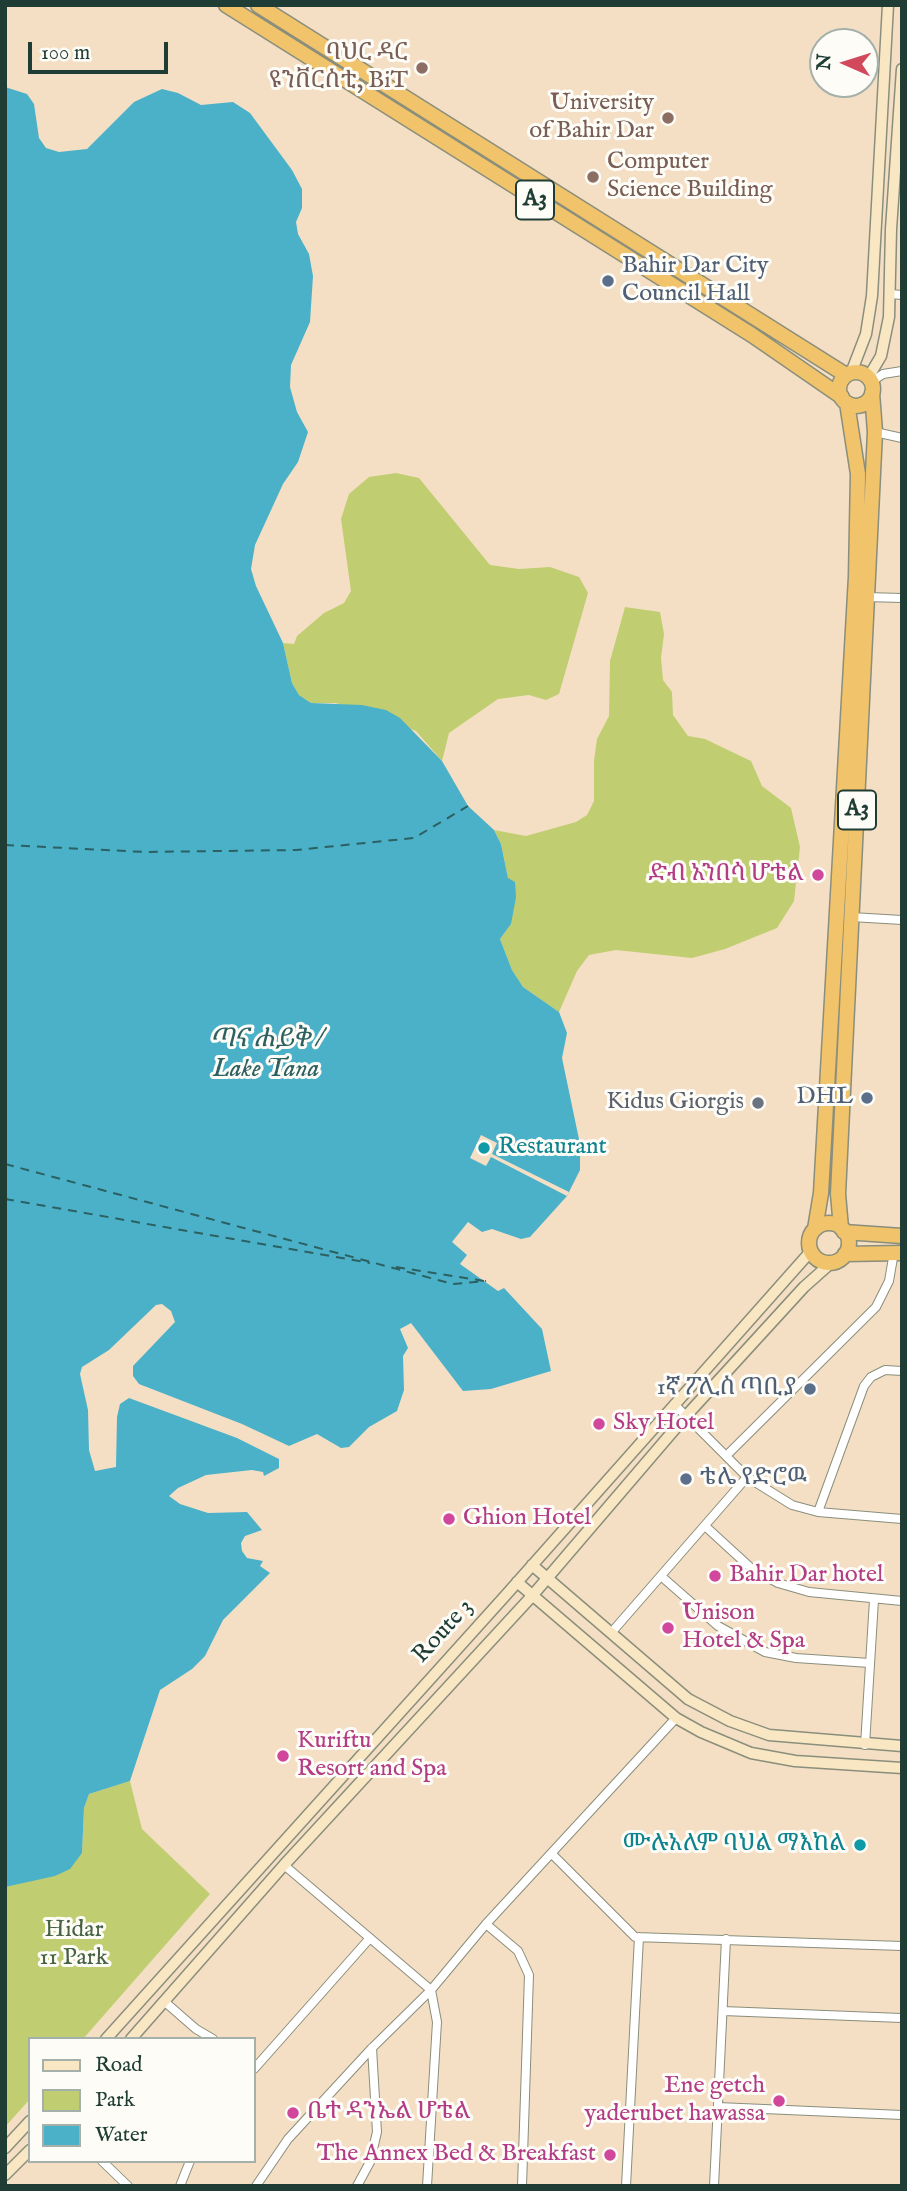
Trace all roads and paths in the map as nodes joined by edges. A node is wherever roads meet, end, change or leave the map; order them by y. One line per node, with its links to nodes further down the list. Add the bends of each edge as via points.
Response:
1 (226, 5): 16 (highway, A3, via 752,335)
2 (258, 5): 14 (highway, A3)
3 (888, 8): 4 (main road); 6 (main road)
4 (902, 10)
5 (902, 69): 7 (main road)
6 (881, 117): 7 (main road); 8 (main road)
7 (900, 118): 9 (main road)
8 (880, 137): 9 (main road); 12 (main road)
9 (899, 138): 10 (main road)
10 (890, 294): 11 (street); 12 (main road); 15 (main road, via 886,338)
11 (902, 295)
12 (872, 296): 14 (main road, via 866,334)
13 (902, 371): 15 (street, via 883,374)
14 (848, 374): 15 (highway, A3, via 860,373); 16 (highway, A3, via 840,386)
15 (871, 384): 16 (highway, via 859,406); 17 (highway, A3)
16 (844, 400): 19 (highway, A3, via 858,474)
17 (875, 432): 18 (street); 19 (highway, A3)
18 (902, 438)
19 (860, 596): 20 (street); 21 (highway, A3); 22 (highway, A3)
20 (902, 598)
21 (838, 876): 22 (highway); 25 (highway, A3)
22 (853, 877): 24 (highway, A3)
23 (902, 920): 24 (street)
24 (851, 924): 25 (highway); 27 (highway, A3)
25 (834, 931): 26 (highway, A3)
26 (824, 1134): 27 (highway); 28 (highway, A3)
27 (841, 1135): 29 (highway, A3, via 838,1194)
28 (815, 1229): 29 (highway, via 831,1224); 31 (highway, A3)
29 (843, 1230): 30 (highway); 33 (highway, A3, via 848,1243)
30 (902, 1236)
31 (811, 1251): 34 (highway, via 819,1261); 36 (main road, Route 3)
32 (898, 1252): 33 (highway); 38 (street, via 876,1307)
33 (845, 1254): 34 (highway)
34 (831, 1263): 37 (main road)
35 (902, 1371): 40 (street, via 885,1370 864,1386)
36 (674, 1404): 37 (street); 43 (main road, Route 3)
37 (686, 1416): 38 (street); 45 (main road)
38 (727, 1455): 39 (street)
39 (747, 1477): 40 (street, via 792,1505); 42 (street)
40 (818, 1512): 41 (street)
41 (902, 1519)
42 (705, 1526): 44 (street); 48 (street, via 752,1569 778,1583 808,1592)
43 (532, 1565): 45 (main road); 46 (main road, Route 3)
44 (661, 1576): 50 (street); 52 (street, via 718,1626 765,1652)
45 (546, 1578): 47 (main road); 50 (main road)
46 (517, 1582): 47 (main road); 59 (main road, Route 3)
47 (532, 1595): 51 (main road); 60 (main road)
48 (874, 1600): 49 (street); 52 (street)
49 (902, 1601)
50 (611, 1633): 51 (main road); 53 (main road)
51 (596, 1649): 54 (main road)
52 (870, 1663): 55 (street)
53 (688, 1699): 54 (main road); 55 (main road, via 769,1735)
54 (676, 1718): 57 (main road, via 751,1752); 61 (street)
55 (865, 1745): 56 (main road); 57 (main road)
56 (902, 1746)
57 (864, 1767): 58 (main road)
58 (902, 1768)
59 (335, 1782): 60 (main road); 63 (main road, Route 3)
60 (349, 1794): 62 (main road)
61 (553, 1855): 65 (street); 66 (street, via 630,1935)
62 (284, 1865): 64 (main road); 67 (street)
63 (252, 1875): 64 (main road); 72 (main road, Route 3)
64 (265, 1887): 71 (main road)
65 (486, 1924): 70 (street); 94 (street, via 518,1951 529,1975)
66 (639, 1937): 68 (street); 95 (street)
67 (370, 1938): 70 (street); 80 (street)
68 (726, 1939): 69 (street); 73 (street)
69 (902, 1945)
70 (431, 1990): 79 (street); 93 (street, via 437,2022)
71 (165, 2002): 75 (main road); 78 (street)
72 (135, 2007): 75 (main road); 76 (main road, Route 3)
73 (723, 2011): 74 (street); 81 (street)
74 (902, 2018)
75 (149, 2019): 77 (main road)
76 (108, 2037)
77 (133, 2037)
78 (210, 2037)
79 (372, 2048): 91 (street, via 288,2139); 92 (street, via 377,2132 370,2162)
80 (256, 2064)
81 (718, 2107): 82 (street); 96 (street)
82 (902, 2115)
83 (28, 2123): 84 (main road)
84 (5, 2148)
85 (28, 2152): 88 (main road)
86 (104, 2163): 89 (street)
87 (189, 2163): 90 (street)
88 (5, 2175)
89 (128, 2186)
90 (180, 2186)
91 (256, 2186)
92 (357, 2186)
93 (426, 2186)
94 (522, 2186)
95 (626, 2186)
96 (714, 2186)

